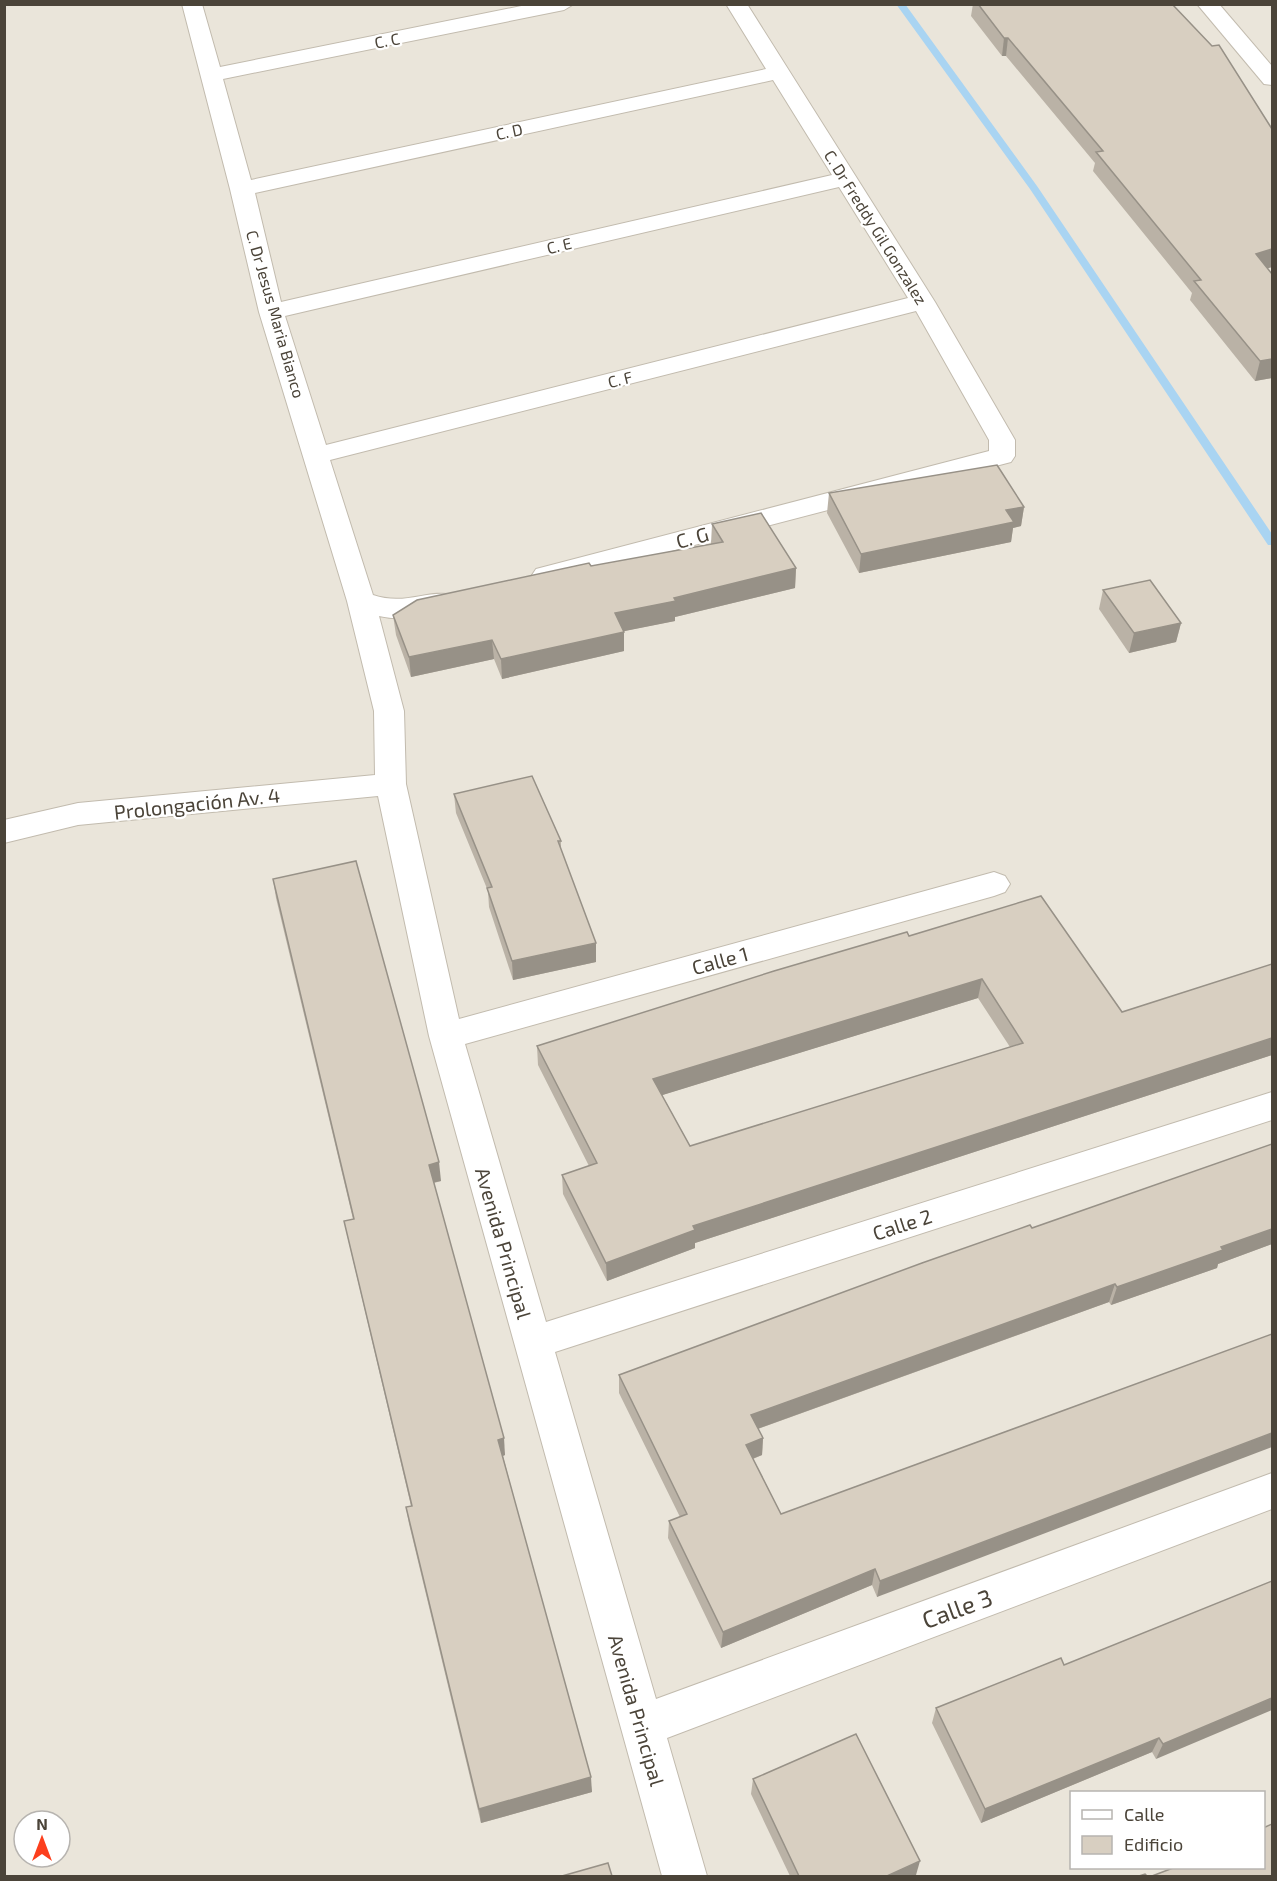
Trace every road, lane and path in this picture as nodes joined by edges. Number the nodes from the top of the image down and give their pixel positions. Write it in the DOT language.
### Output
graph roads {
  1 [pos="192,4"];
  2 [pos="564,4"];
  3 [pos="736,4"];
  4 [pos="1207,4"];
  5 [pos="777,73"];
  6 [pos="210,75"];
  7 [pos="1272,79"];
  8 [pos="847,178"];
  9 [pos="242,189"];
  10 [pos="924,302"];
  11 [pos="271,312"];
  12 [pos="317,455"];
  13 [pos="1002,456"];
  14 [pos="522,581"];
  15 [pos="465,596"];
  16 [pos="371,605"];
  17 [pos="392,784"];
  18 [pos="4,832"];
  19 [pos="994,884"];
  20 [pos="446,1036"];
  21 [pos="1272,1106"];
  22 [pos="532,1343"];
  23 [pos="1272,1491"];
  24 [pos="642,1726"];
  25 [pos="685,1876"];
  1 -- 6 [label="street, C. Dr Jesus Maria Bianco"];
  2 -- 6 [label="street, C. C"];
  3 -- 5 [label="street, C. Dr Freddy Gil Gonzalez"];
  4 -- 7 [label="street"];
  5 -- 8 [label="street, C. Dr Freddy Gil Gonzalez"];
  5 -- 9 [label="street, C. D"];
  6 -- 9 [label="street, C. Dr Jesus Maria Bianco"];
  8 -- 10 [label="street, C. Dr Freddy Gil Gonzalez"];
  8 -- 11 [label="street, C. E"];
  9 -- 11 [label="street, C. Dr Jesus Maria Bianco"];
  10 -- 12 [label="street, C. F"];
  10 -- 13 [label="street, C. Dr Freddy Gil Gonzalez"];
  11 -- 12 [label="street, C. Dr Jesus Maria Bianco"];
  12 -- 16 [label="street, C. Dr Jesus Maria Bianco"];
  13 -- 14 [label="street, C. G"];
  15 -- 16 [label="street"];
  16 -- 17 [label="street, Avenida Principal"];
  17 -- 18 [label="street, Prolongación Av. 4"];
  17 -- 20 [label="street, Avenida Principal"];
  19 -- 20 [label="street, Calle 1"];
  20 -- 22 [label="street, Avenida Principal"];
  21 -- 22 [label="street, Calle 2"];
  22 -- 24 [label="street, Avenida Principal"];
  23 -- 24 [label="street, Calle 3"];
  24 -- 25 [label="street, Avenida Principal"];
}
